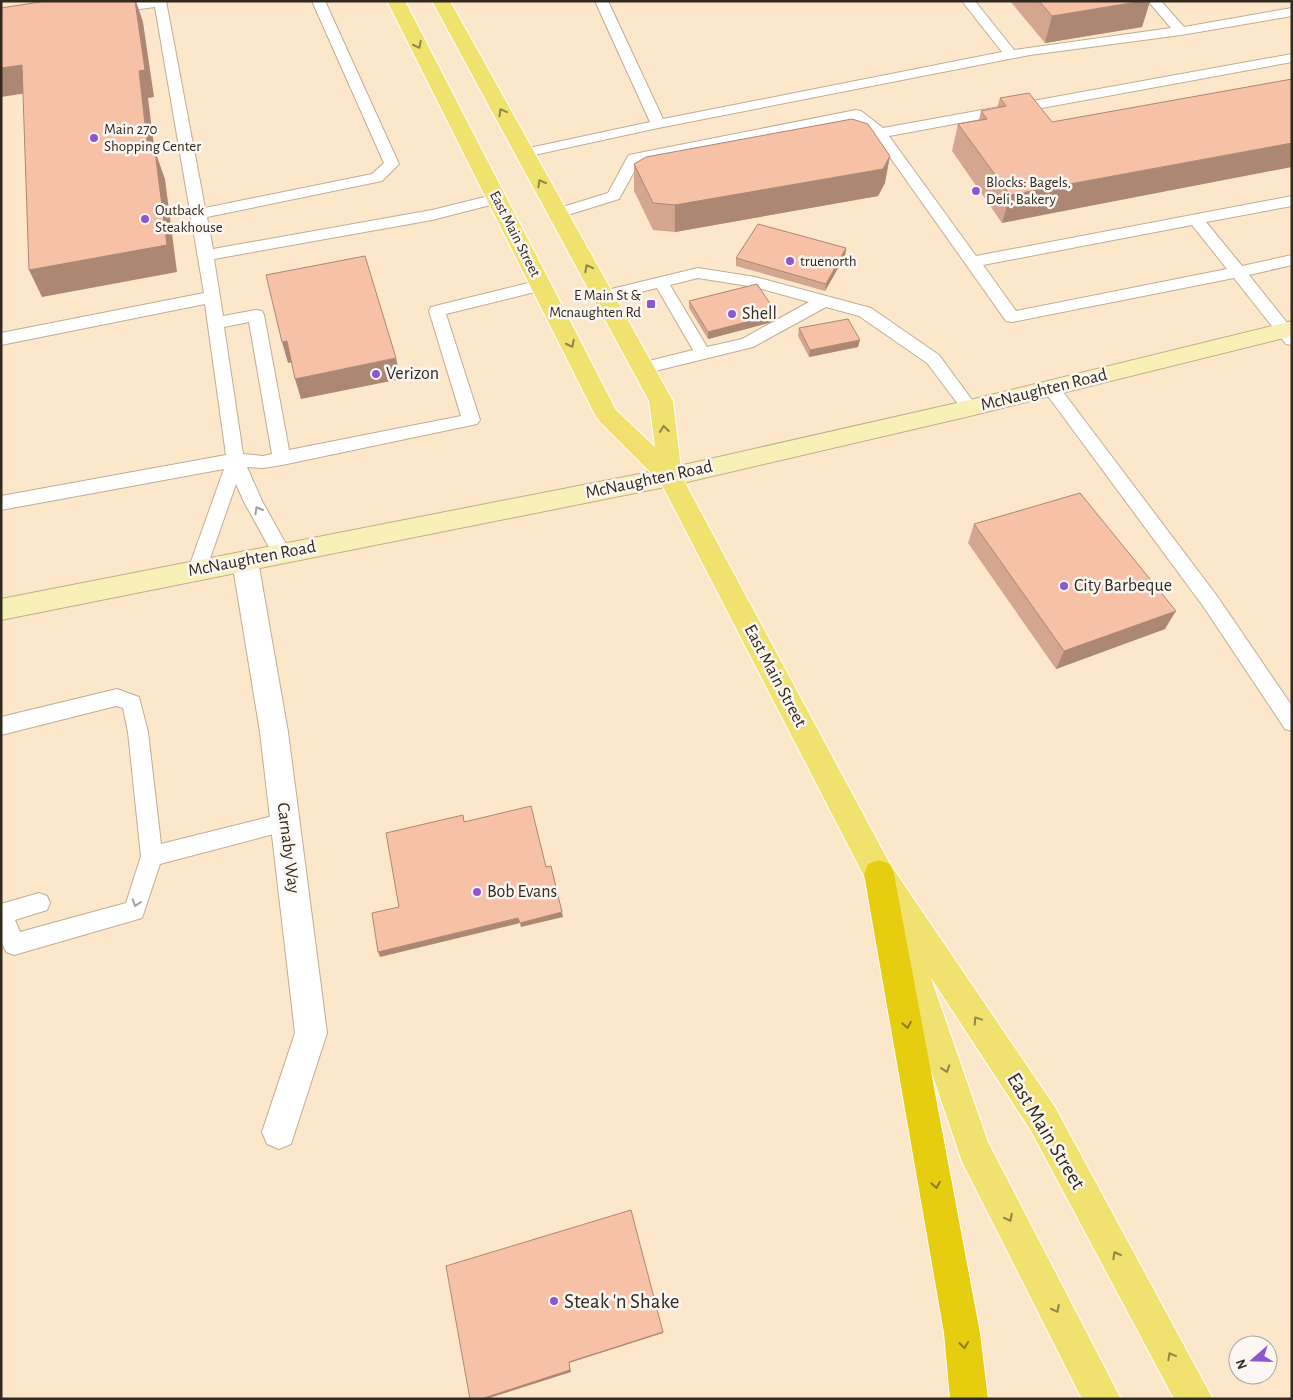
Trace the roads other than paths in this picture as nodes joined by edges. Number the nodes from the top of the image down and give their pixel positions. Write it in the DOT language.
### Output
graph roads {
  1 [pos="318,1"];
  2 [pos="396,1"];
  3 [pos="441,1"];
  4 [pos="601,1"];
  5 [pos="968,1"];
  6 [pos="1154,1"];
  7 [pos="160,2"];
  8 [pos="95,11"];
  9 [pos="1292,12"];
  10 [pos="1181,31"];
  11 [pos="1011,55"];
  12 [pos="1292,58"];
  13 [pos="658,124"];
  14 [pos="880,133"];
  15 [pos="525,153"];
  16 [pos="497,199"];
  17 [pos="1292,201"];
  18 [pos="558,213"];
  19 [pos="199,214"];
  20 [pos="1196,220"];
  21 [pos="206,255"];
  22 [pos="1292,260"];
  23 [pos="972,262"];
  24 [pos="1238,272"];
  25 [pos="661,282"];
  26 [pos="541,285"];
  27 [pos="603,296"];
  28 [pos="212,297"];
  29 [pos="824,301"];
  30 [pos="216,324"];
  31 [pos="1289,332"];
  32 [pos="1,339"];
  33 [pos="703,354"];
  34 [pos="643,368"];
  35 [pos="1051,388"];
  36 [pos="970,408"];
  37 [pos="282,459"];
  38 [pos="235,460"];
  39 [pos="670,477"];
  40 [pos="1,503"];
  41 [pos="282,553"];
  42 [pos="245,561"];
  43 [pos="196,570"];
  44 [pos="1,610"];
  45 [pos="1292,723"];
  46 [pos="1,726"];
  47 [pos="285,822"];
  48 [pos="152,856"];
  49 [pos="879,874"];
  50 [pos="39,903"];
  51 [pos="1,914"];
  52 [pos="280,1132"];
  53 [pos="969,1399"];
  54 [pos="1102,1399"];
  55 [pos="1194,1399"];
  1 -- 19 [label="lane"];
  2 -- 16 [label="main road, East Main Street, one-way"];
  15 -- 3 [label="main road, East Main Street, one-way"];
  4 -- 13 [label="lane"];
  5 -- 11 [label="lane"];
  6 -- 10 [label="lane"];
  7 -- 8 [label="lane"];
  7 -- 19 [label="lane"];
  9 -- 10 [label="lane"];
  10 -- 11 [label="lane"];
  11 -- 13 [label="lane"];
  12 -- 14 [label="lane"];
  13 -- 15 [label="lane"];
  14 -- 18 [label="lane"];
  14 -- 23 [label="lane"];
  18 -- 15 [label="main road, East Main Street, one-way"];
  16 -- 21 [label="lane"];
  16 -- 26 [label="main road, East Main Street"];
  17 -- 20 [label="lane"];
  27 -- 18 [label="main road, East Main Street, one-way"];
  19 -- 21 [label="lane"];
  20 -- 23 [label="lane"];
  20 -- 24 [label="lane"];
  21 -- 28 [label="lane"];
  22 -- 24 [label="lane"];
  23 -- 24 [label="lane"];
  24 -- 31 [label="lane"];
  25 -- 27 [label="lane"];
  25 -- 29 [label="lane"];
  25 -- 33 [label="lane"];
  26 -- 37 [label="lane"];
  26 -- 39 [label="main road, East Main Street, one-way"];
  27 -- 34 [label="main road, East Main Street"];
  28 -- 30 [label="lane"];
  28 -- 32 [label="lane"];
  29 -- 33 [label="lane"];
  29 -- 36 [label="lane"];
  30 -- 37 [label="lane"];
  30 -- 38 [label="lane"];
  31 -- 35 [label="street, McNaughten Road"];
  33 -- 34 [label="lane"];
  39 -- 34 [label="main road, East Main Street, one-way"];
  35 -- 36 [label="street, McNaughten Road"];
  35 -- 45 [label="lane"];
  36 -- 39 [label="street, McNaughten Road"];
  37 -- 38 [label="lane"];
  38 -- 40 [label="lane"];
  41 -- 38 [label="lane, one-way"];
  38 -- 43 [label="lane"];
  39 -- 41 [label="street, McNaughten Road"];
  39 -- 49 [label="main road, East Main Street"];
  41 -- 42 [label="street, McNaughten Road"];
  42 -- 43 [label="street, McNaughten Road"];
  42 -- 47 [label="street, Carnaby Way"];
  43 -- 44 [label="street, McNaughten Road"];
  46 -- 48 [label="lane"];
  47 -- 48 [label="lane"];
  47 -- 52 [label="street, Carnaby Way"];
  48 -- 51 [label="lane, one-way"];
  49 -- 53 [label="highway, one-way"];
  49 -- 54 [label="main road, East Main Street, one-way"];
  55 -- 49 [label="main road, East Main Street, one-way"];
  50 -- 51 [label="lane"];
}
